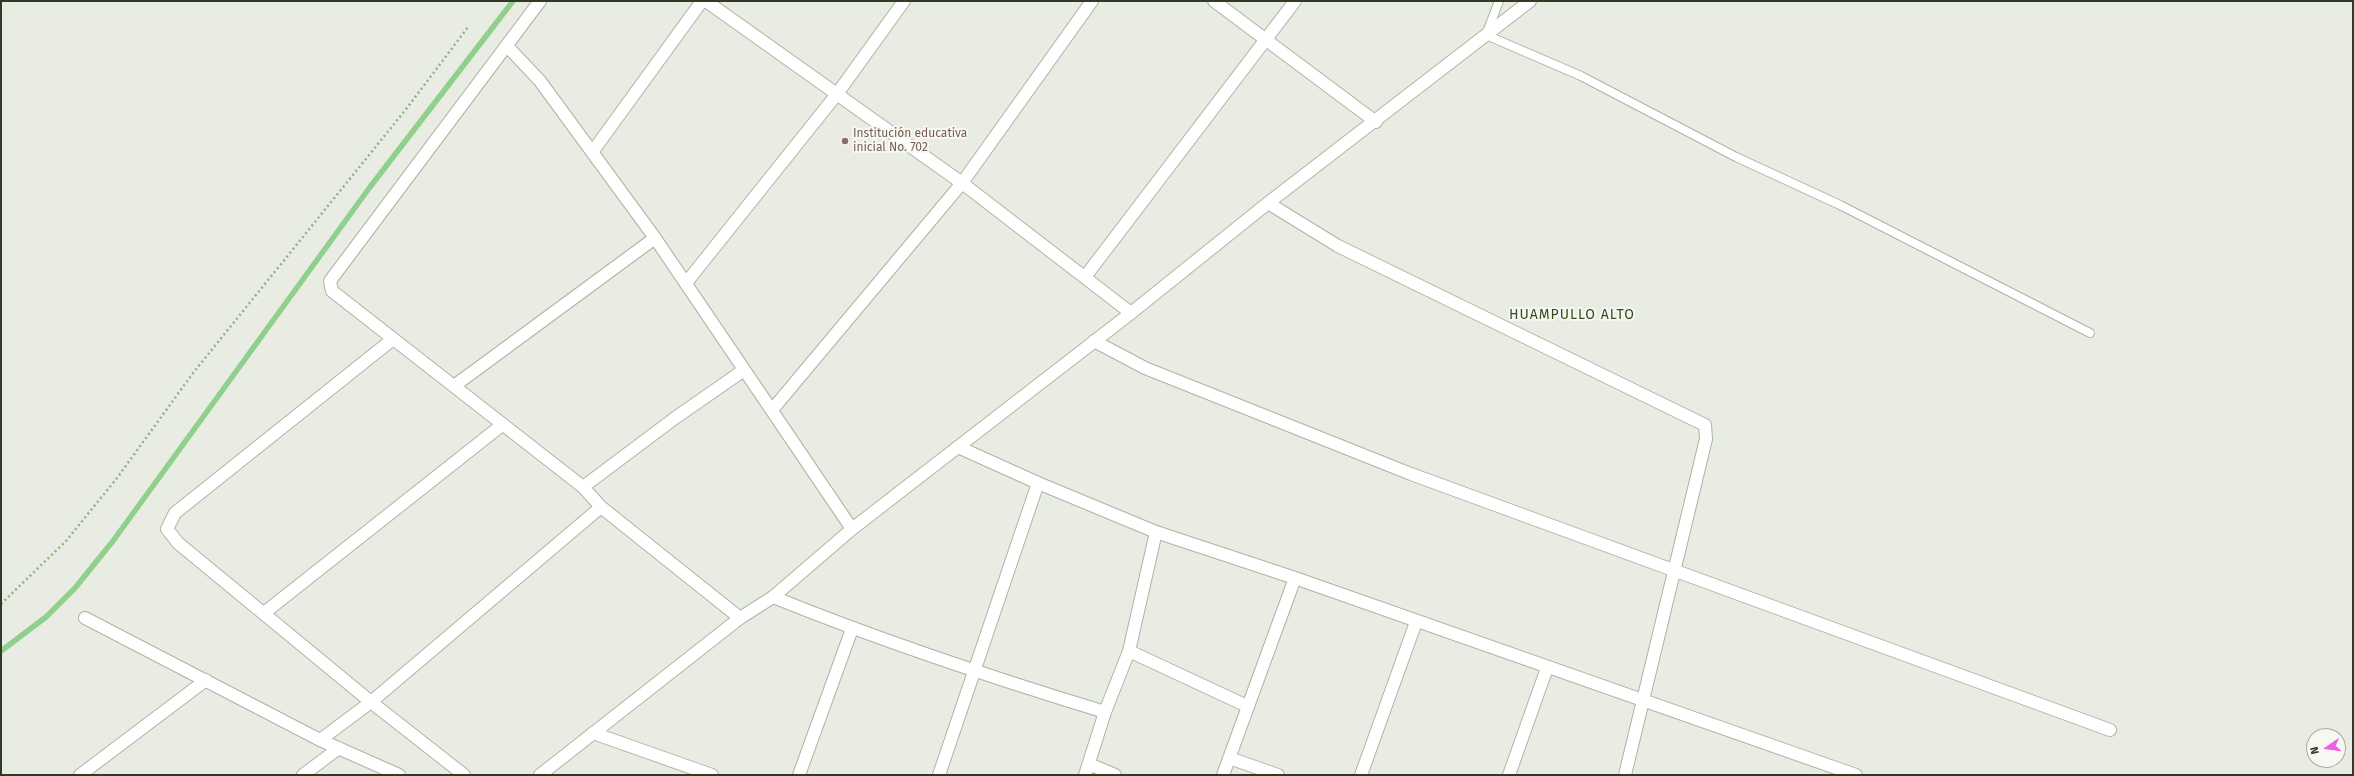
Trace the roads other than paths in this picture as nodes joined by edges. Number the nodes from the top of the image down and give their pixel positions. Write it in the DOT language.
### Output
graph roads {
  1 [pos="540,1"];
  2 [pos="702,1"];
  3 [pos="706,1"];
  4 [pos="904,1"];
  5 [pos="1092,1"];
  6 [pos="1214,1"];
  7 [pos="1295,1"];
  8 [pos="1499,1"];
  9 [pos="1530,1"];
  10 [pos="1486,35"];
  11 [pos="1265,40"];
  12 [pos="507,46"];
  13 [pos="837,94"];
  14 [pos="1376,122"];
  15 [pos="593,151"];
  16 [pos="962,183"];
  17 [pos="1268,203"];
  18 [pos="655,238"];
  19 [pos="1085,278"];
  20 [pos="686,283"];
  21 [pos="1131,313"];
  22 [pos="2090,333"];
  23 [pos="393,339"];
  24 [pos="1094,341"];
  25 [pos="744,370"];
  26 [pos="454,386"];
  27 [pos="772,410"];
  28 [pos="502,425"];
  29 [pos="958,447"];
  30 [pos="1038,483"];
  31 [pos="583,487"];
  32 [pos="601,507"];
  33 [pos="852,529"];
  34 [pos="1156,532"];
  35 [pos="1676,571"];
  36 [pos="1295,578"];
  37 [pos="773,597"];
  38 [pos="264,613"];
  39 [pos="85,618"];
  40 [pos="740,618"];
  41 [pos="1416,622"];
  42 [pos="852,629"];
  43 [pos="1129,651"];
  44 [pos="1547,668"];
  45 [pos="975,672"];
  46 [pos="206,680"];
  47 [pos="1642,701"];
  48 [pos="371,702"];
  49 [pos="1247,706"];
  50 [pos="1104,712"];
  51 [pos="2110,730"];
  52 [pos="593,733"];
  53 [pos="320,740"];
  54 [pos="339,748"];
  55 [pos="1229,758"];
  56 [pos="1087,769"];
  57 [pos="80,775"];
  58 [pos="303,775"];
  59 [pos="399,775"];
  60 [pos="464,775"];
  61 [pos="540,775"];
  62 [pos="712,775"];
  63 [pos="798,775"];
  64 [pos="938,775"];
  65 [pos="1116,775"];
  66 [pos="1222,775"];
  67 [pos="1278,775"];
  68 [pos="1361,775"];
  69 [pos="1509,775"];
  70 [pos="1625,775"];
  71 [pos="1856,775"];
  1 -- 12 [label="street"];
  2 -- 15 [label="street"];
  3 -- 13 [label="street"];
  4 -- 13 [label="street"];
  5 -- 16 [label="street"];
  6 -- 11 [label="street"];
  7 -- 11 [label="street"];
  8 -- 10 [label="lane"];
  9 -- 10 [label="street"];
  10 -- 14 [label="street"];
  10 -- 22 [label="lane"];
  11 -- 14 [label="street"];
  11 -- 19 [label="street"];
  12 -- 15 [label="street"];
  12 -- 23 [label="street"];
  13 -- 16 [label="street"];
  13 -- 20 [label="street"];
  14 -- 17 [label="street"];
  15 -- 18 [label="street"];
  16 -- 19 [label="street"];
  16 -- 27 [label="street"];
  17 -- 21 [label="street"];
  17 -- 35 [label="street"];
  18 -- 20 [label="street"];
  18 -- 26 [label="street"];
  19 -- 21 [label="street"];
  20 -- 25 [label="street"];
  21 -- 24 [label="street"];
  23 -- 26 [label="street"];
  23 -- 38 [label="street"];
  24 -- 29 [label="street"];
  24 -- 35 [label="street"];
  25 -- 27 [label="street"];
  25 -- 31 [label="street"];
  26 -- 28 [label="street"];
  27 -- 33 [label="street"];
  28 -- 31 [label="street"];
  28 -- 38 [label="street"];
  29 -- 30 [label="street"];
  29 -- 33 [label="street"];
  30 -- 34 [label="street"];
  30 -- 45 [label="street"];
  31 -- 32 [label="street"];
  32 -- 40 [label="street"];
  32 -- 48 [label="street"];
  33 -- 37 [label="street"];
  34 -- 36 [label="street"];
  34 -- 43 [label="street"];
  35 -- 47 [label="street"];
  35 -- 51 [label="street"];
  36 -- 41 [label="street"];
  36 -- 49 [label="street"];
  37 -- 40 [label="street"];
  37 -- 42 [label="street"];
  38 -- 48 [label="street"];
  39 -- 46 [label="street"];
  40 -- 52 [label="street"];
  41 -- 44 [label="street"];
  41 -- 68 [label="street"];
  42 -- 45 [label="street"];
  42 -- 63 [label="street"];
  43 -- 49 [label="street"];
  43 -- 50 [label="street"];
  44 -- 47 [label="street"];
  44 -- 69 [label="street"];
  45 -- 50 [label="street"];
  45 -- 64 [label="street"];
  46 -- 53 [label="street"];
  46 -- 57 [label="street"];
  47 -- 70 [label="street"];
  47 -- 71 [label="street"];
  48 -- 53 [label="street"];
  48 -- 60 [label="street"];
  49 -- 55 [label="street"];
  50 -- 56 [label="street"];
  52 -- 61 [label="street"];
  52 -- 62 [label="street"];
  53 -- 54 [label="street"];
  54 -- 58 [label="street"];
  54 -- 59 [label="street"];
  55 -- 66 [label="street"];
  55 -- 67 [label="street"];
  56 -- 65 [label="street"];
}
